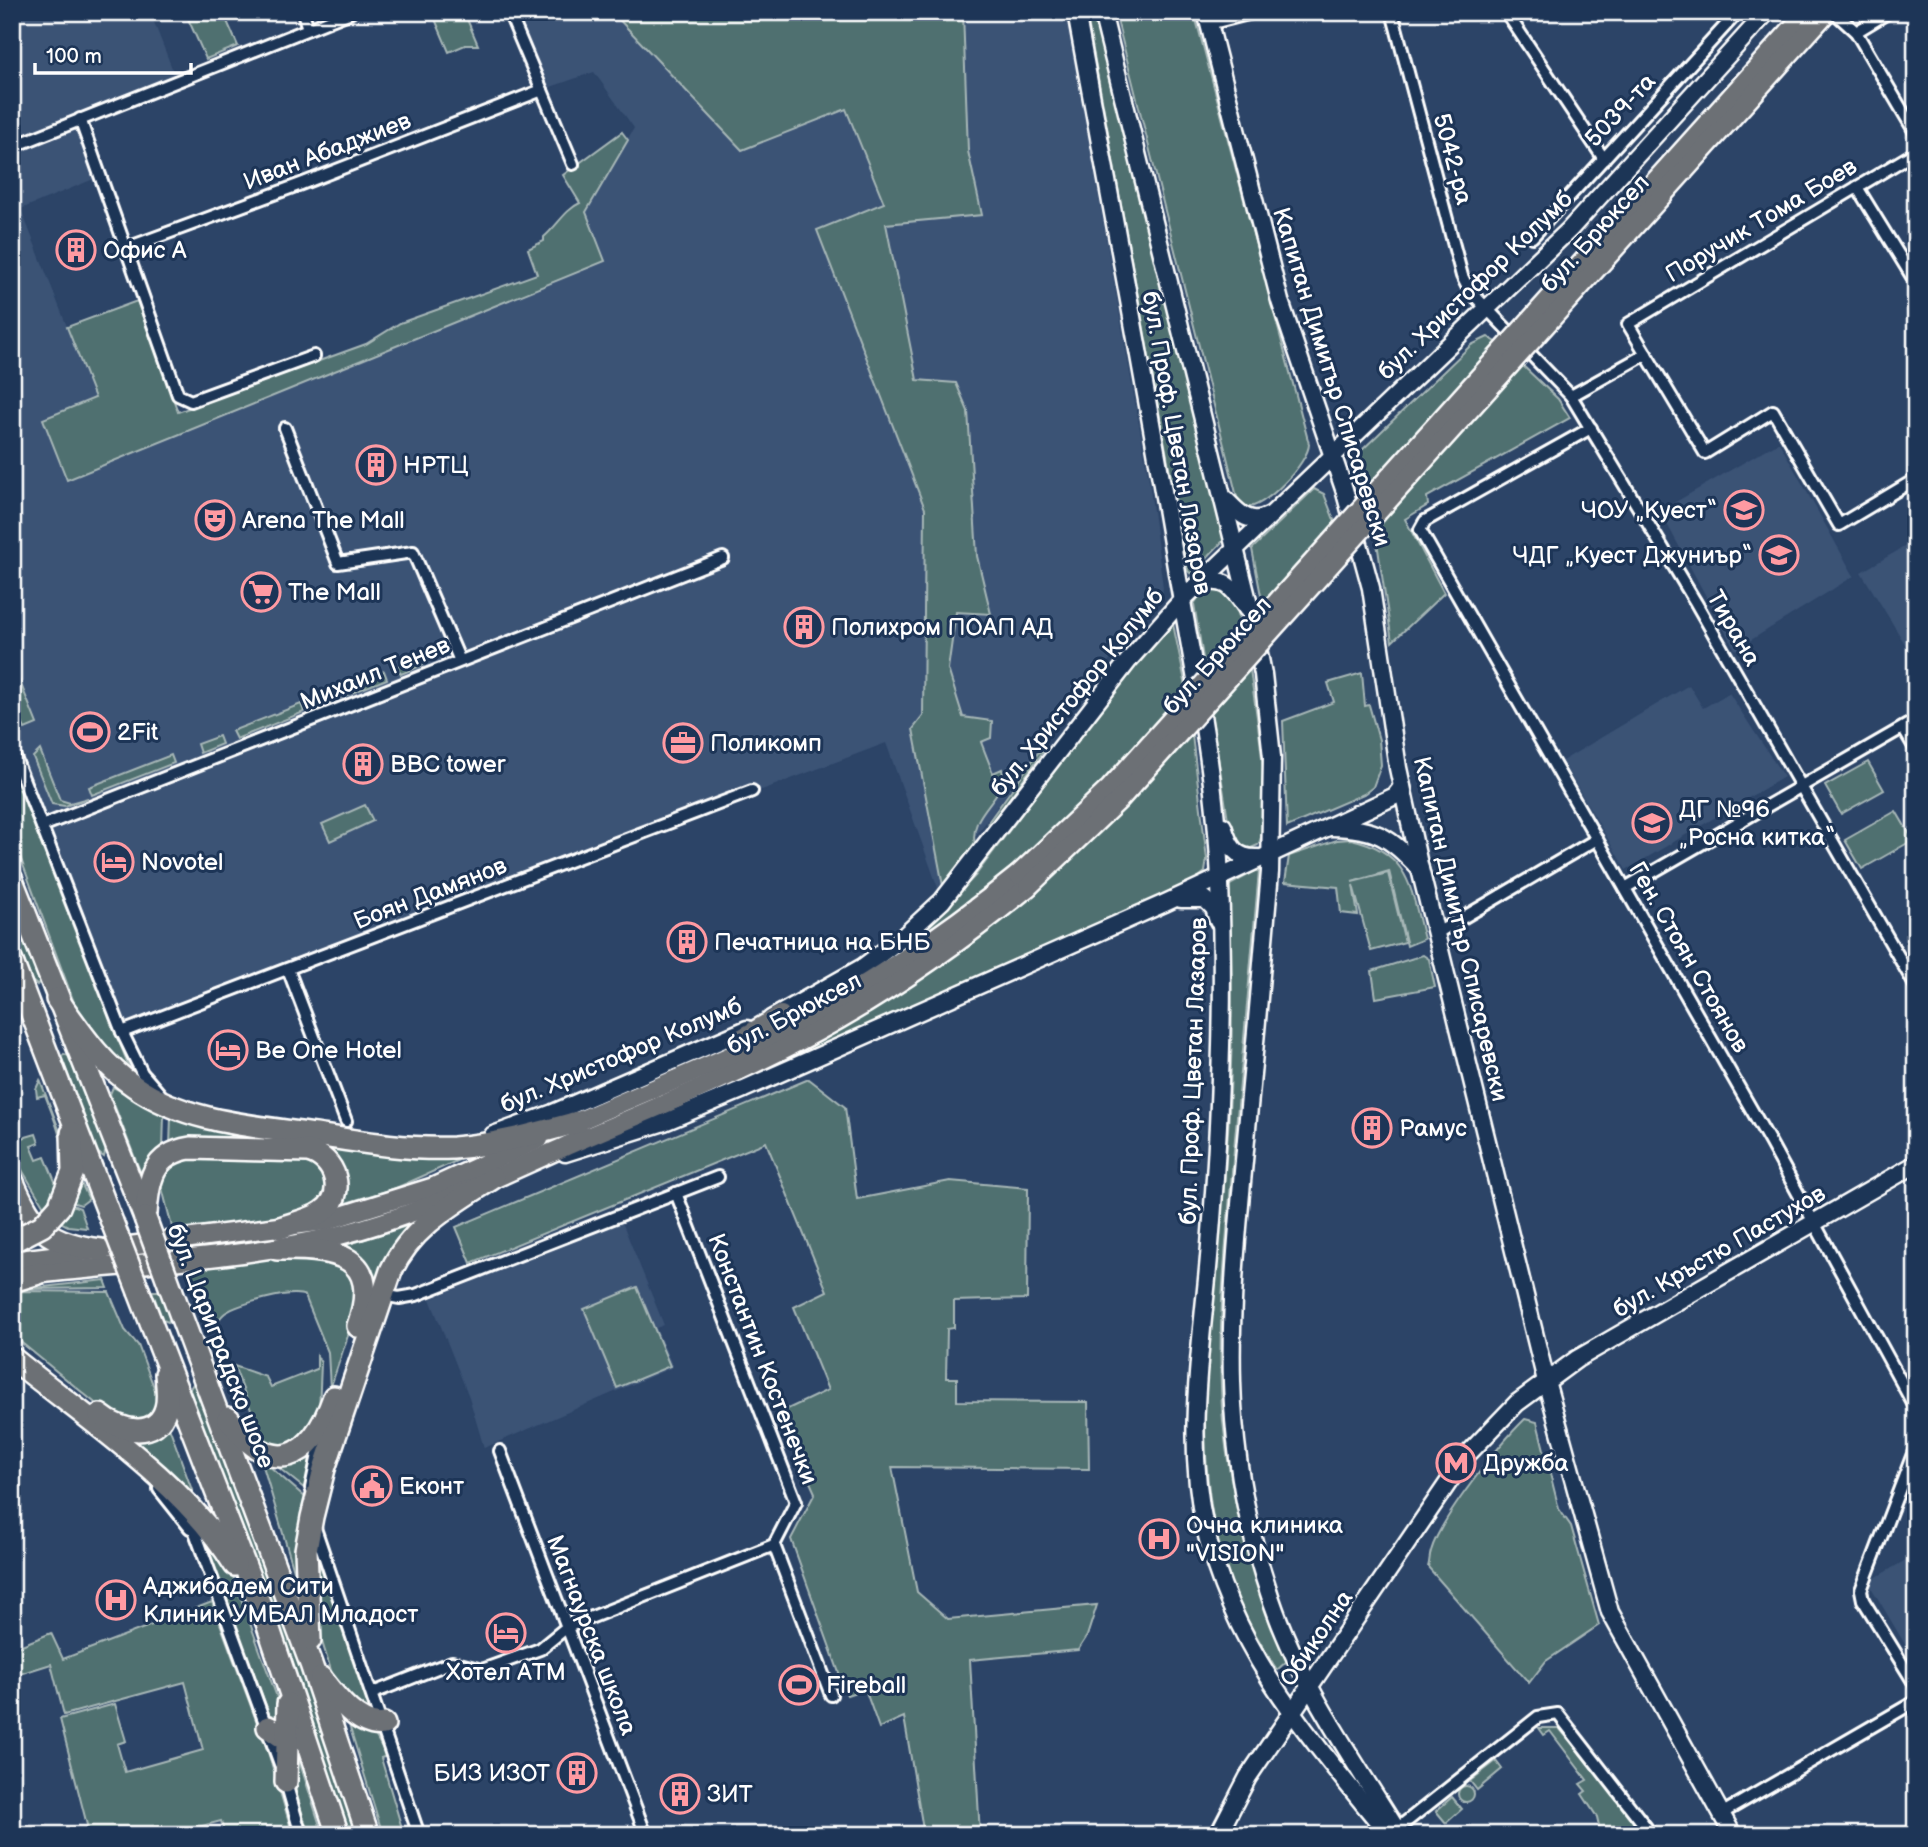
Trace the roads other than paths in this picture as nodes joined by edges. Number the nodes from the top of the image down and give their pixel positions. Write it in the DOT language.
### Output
graph roads {
  1 [pos="303,12"];
  2 [pos="351,12"];
  3 [pos="509,12"];
  4 [pos="1076,12"];
  5 [pos="1101,12"];
  6 [pos="1256,12"];
  7 [pos="1392,12"];
  8 [pos="1506,12"];
  9 [pos="1738,12"];
  10 [pos="1767,12"];
  11 [pos="1807,12"];
  12 [pos="1826,12"];
  13 [pos="1834,12"];
  14 [pos="1889,12"];
  15 [pos="1208,18"];
  16 [pos="308,29"];
  17 [pos="1856,32"];
  18 [pos="542,90"];
  19 [pos="80,120"];
  20 [pos="1916,134"];
  21 [pos="12,147"];
  22 [pos="1916,152"];
  23 [pos="1604,159"];
  24 [pos="573,164"];
  25 [pos="1857,187"];
  26 [pos="1532,237"];
  27 [pos="127,248"];
  28 [pos="1916,283"];
  29 [pos="1487,311"];
  30 [pos="1646,354"];
  31 [pos="314,356"];
  32 [pos="1571,396"];
  33 [pos="285,428"];
  34 [pos="1591,428"];
  35 [pos="1333,455"];
  36 [pos="1916,479"];
  37 [pos="1225,499"];
  38 [pos="1270,514"];
  39 [pos="1237,546"];
  40 [pos="723,558"];
  41 [pos="1195,587"];
  42 [pos="1182,600"];
  43 [pos="1252,617"];
  44 [pos="460,661"];
  45 [pos="1916,720"];
  46 [pos="1903,728"];
  47 [pos="12,750"];
  48 [pos="1916,750"];
  49 [pos="1802,786"];
  50 [pos="1402,787"];
  51 [pos="752,791"];
  52 [pos="1214,794"];
  53 [pos="42,826"];
  54 [pos="1325,827"];
  55 [pos="1597,839"];
  56 [pos="1265,855"];
  57 [pos="1420,869"];
  58 [pos="1220,877"];
  59 [pos="12,880"];
  60 [pos="1023,881"];
  61 [pos="1625,888"];
  62 [pos="1165,903"];
  63 [pos="1437,933"];
  64 [pos="1222,935"];
  65 [pos="12,962"];
  66 [pos="288,969"];
  67 [pos="1916,987"];
  68 [pos="57,999"];
  69 [pos="781,1015"];
  70 [pos="122,1032"];
  71 [pos="676,1079"];
  72 [pos="171,1107"];
  73 [pos="70,1110"];
  74 [pos="346,1121"];
  75 [pos="578,1122"];
  76 [pos="454,1148"];
  77 [pos="1916,1164"];
  78 [pos="516,1168"];
  79 [pos="718,1177"];
  80 [pos="493,1178"];
  81 [pos="12,1180"];
  82 [pos="676,1193"];
  83 [pos="145,1218"];
  84 [pos="1815,1222"];
  85 [pos="278,1238"];
  86 [pos="15,1240"];
  87 [pos="101,1250"];
  88 [pos="12,1261"];
  89 [pos="39,1273"];
  90 [pos="12,1279"];
  91 [pos="383,1295"];
  92 [pos="12,1342"];
  93 [pos="12,1358"];
  94 [pos="166,1358"];
  95 [pos="1546,1381"];
  96 [pos="211,1394"];
  97 [pos="1916,1409"];
  98 [pos="103,1418"];
  99 [pos="325,1422"];
  100 [pos="1916,1446"];
  101 [pos="124,1449"];
  102 [pos="500,1451"];
  103 [pos="181,1497"];
  104 [pos="312,1517"];
  105 [pos="194,1533"];
  106 [pos="774,1545"];
  107 [pos="267,1623"];
  108 [pos="567,1627"];
  109 [pos="312,1667"];
  110 [pos="286,1678"];
  111 [pos="1916,1686"];
  112 [pos="1309,1689"];
  113 [pos="373,1693"];
  114 [pos="831,1695"];
  115 [pos="1916,1701"];
  116 [pos="1292,1714"];
  117 [pos="383,1724"];
  118 [pos="279,1728"];
  119 [pos="286,1782"];
  120 [pos="1721,1814"];
  121 [pos="1395,1833"];
  122 [pos="301,1835"];
  123 [pos="338,1835"];
  124 [pos="368,1835"];
  125 [pos="419,1835"];
  126 [pos="646,1835"];
  127 [pos="1218,1835"];
  128 [pos="1652,1835"];
  129 [pos="1733,1835"];
  1 -- 16 [label="street"];
  2 -- 16 [label="street"];
  3 -- 18 [label="street"];
  4 -- 42 [label="main road, бул. Проф. Цветан Лазаров"];
  5 -- 37 [label="main road, бул. Проф. Цветан Лазаров"];
  6 -- 15 [label="street"];
  7 -- 29 [label="street, 5042-ра"];
  8 -- 23 [label="street"];
  9 -- 23 [label="street, 5039-та"];
  10 -- 29 [label="main road, бул. Христофор Колумб"];
  11 -- 60 [label="main road, бул. Брюксел, bridge"];
  12 -- 60 [label="main road, бул. Брюксел, bridge"];
  13 -- 17 [label="street"];
  14 -- 17 [label="street"];
  15 -- 35 [label="main road, Капитан Димитър Списаревски"];
  16 -- 19 [label="street"];
  17 -- 20 [label="street"];
  18 -- 24 [label="street"];
  18 -- 27 [label="street, Иван Абаджиев"];
  19 -- 21 [label="street"];
  19 -- 27 [label="street"];
  22 -- 25 [label="street, Поручик Тома Боев"];
  23 -- 26 [label="street, 5039-та"];
  25 -- 28 [label="street"];
  25 -- 30 [label="street, Поручик Тома Боев"];
  27 -- 31 [label="street"];
  29 -- 32 [label="street, Тирана"];
  29 -- 35 [label="main road, бул. Христофор Колумб"];
  30 -- 32 [label="street"];
  30 -- 36 [label="street"];
  32 -- 34 [label="street, Тирана"];
  33 -- 44 [label="street"];
  34 -- 49 [label="street, Тирана"];
  34 -- 55 [label="street, Ген. Стоян Стоянов"];
  35 -- 38 [label="main road, бул. Христофор Колумб"];
  35 -- 50 [label="main road, Капитан Димитър Списаревски"];
  37 -- 38 [label="main road"];
  37 -- 39 [label="main road, бул. Проф. Цветан Лазаров"];
  38 -- 39 [label="main road, бул. Христофор Колумб"];
  39 -- 41 [label="main road, бул. Христофор Колумб"];
  39 -- 43 [label="main road, бул. Проф. Цветан Лазаров"];
  40 -- 44 [label="street, Михаил Тенев"];
  41 -- 42 [label="main road, бул. Христофор Колумб"];
  41 -- 43 [label="main road"];
  42 -- 52 [label="main road, бул. Проф. Цветан Лазаров"];
  42 -- 69 [label="main road, бул. Христофор Колумб"];
  43 -- 56 [label="main road, бул. Проф. Цветан Лазаров"];
  44 -- 53 [label="street, Михаил Тенев"];
  45 -- 46 [label="street"];
  46 -- 48 [label="street"];
  46 -- 49 [label="street"];
  47 -- 53 [label="street"];
  49 -- 61 [label="street"];
  49 -- 67 [label="street, Тирана"];
  50 -- 54 [label="main road, бул. Христофор Колумб"];
  50 -- 57 [label="main road, Капитан Димитър Списаревски"];
  51 -- 66 [label="street, Боян Дамянов"];
  52 -- 56 [label="main road"];
  52 -- 58 [label="main road, бул. Проф. Цветан Лазаров"];
  53 -- 70 [label="street"];
  54 -- 56 [label="main road, бул. Христофор Колумб"];
  54 -- 57 [label="main road"];
  55 -- 61 [label="street, Ген. Стоян Стоянов"];
  55 -- 63 [label="street"];
  56 -- 58 [label="main road, бул. Христофор Колумб"];
  56 -- 112 [label="main road, бул. Проф. Цветан Лазаров"];
  57 -- 63 [label="main road, Капитан Димитър Списаревски"];
  58 -- 62 [label="main road, бул. Христофор Колумб"];
  58 -- 64 [label="main road, бул. Проф. Цветан Лазаров"];
  59 -- 68 [label="highway, бул. Цариградско шосе"];
  60 -- 71 [label="main road, бул. Брюксел"];
  60 -- 78 [label="main road, бул. Брюксел"];
  61 -- 84 [label="street, Ген. Стоян Стоянов"];
  62 -- 64 [label="main road"];
  62 -- 78 [label="main road, бул. Христофор Колумб"];
  63 -- 95 [label="main road, Капитан Димитър Списаревски"];
  64 -- 116 [label="main road, бул. Проф. Цветан Лазаров"];
  65 -- 73 [label="highway"];
  66 -- 70 [label="street, Боян Дамянов"];
  66 -- 74 [label="street"];
  68 -- 72 [label="highway"];
  68 -- 83 [label="highway, бул. Цариградско шосе"];
  69 -- 71 [label="main road"];
  69 -- 76 [label="main road, бул. Христофор Колумб"];
  70 -- 72 [label="street"];
  71 -- 75 [label="main road, бул. Христофор Колумб"];
  72 -- 76 [label="highway"];
  73 -- 86 [label="highway, bridge"];
  73 -- 94 [label="highway, bridge"];
  75 -- 76 [label="highway"];
  75 -- 85 [label="main road, бул. Христофор Колумб"];
  77 -- 84 [label="main road, бул. Кръстю Пастухов"];
  78 -- 80 [label="main road, бул. Христофор Колумб"];
  79 -- 82 [label="street"];
  80 -- 85 [label="main road, бул. Христофор Колумб"];
  80 -- 91 [label="highway"];
  81 -- 87 [label="highway"];
  82 -- 91 [label="street"];
  82 -- 106 [label="street, Константин Костенечки"];
  83 -- 85 [label="highway"];
  83 -- 96 [label="highway, бул. Цариградско шосе, bridge"];
  84 -- 95 [label="main road, бул. Кръстю Пастухов"];
  84 -- 97 [label="street, Ген. Стоян Стоянов"];
  85 -- 87 [label="main road, бул. Христофор Колумб"];
  85 -- 89 [label="main road, бул. Христофор Колумб"];
  85 -- 99 [label="highway"];
  87 -- 88 [label="main road, бул. Христофор Колумб"];
  89 -- 90 [label="highway"];
  91 -- 104 [label="highway"];
  92 -- 98 [label="highway"];
  93 -- 101 [label="highway"];
  94 -- 98 [label="highway"];
  94 -- 107 [label="highway"];
  95 -- 112 [label="main road, Обиколна"];
  95 -- 120 [label="main road, Капитан Димитър Списаревски"];
  96 -- 99 [label="highway"];
  96 -- 109 [label="highway, бул. Цариградско шосе"];
  98 -- 103 [label="street"];
  99 -- 104 [label="street"];
  100 -- 111 [label="street"];
  101 -- 103 [label="highway"];
  101 -- 105 [label="street"];
  102 -- 108 [label="street, Магнаурска школа"];
  103 -- 105 [label="street"];
  103 -- 107 [label="highway"];
  104 -- 109 [label="highway"];
  104 -- 113 [label="street"];
  105 -- 118 [label="street"];
  106 -- 108 [label="street"];
  106 -- 114 [label="street"];
  107 -- 110 [label="highway"];
  108 -- 113 [label="street"];
  108 -- 126 [label="street, Магнаурска школа"];
  109 -- 117 [label="highway"];
  109 -- 124 [label="highway, бул. Цариградско шосе"];
  110 -- 118 [label="highway"];
  110 -- 123 [label="highway"];
  112 -- 116 [label="main road, Обиколна"];
  112 -- 121 [label="main road, бул. Проф. Цветан Лазаров"];
  113 -- 117 [label="street"];
  115 -- 120 [label="street"];
  116 -- 121 [label="main road, бул. Проф. Цветан Лазаров"];
  116 -- 127 [label="main road, Обиколна"];
  117 -- 125 [label="street"];
  118 -- 119 [label="highway"];
  119 -- 122 [label="street"];
  120 -- 129 [label="main road, Капитан Димитър Списаревски"];
  121 -- 128 [label="street"];
}
